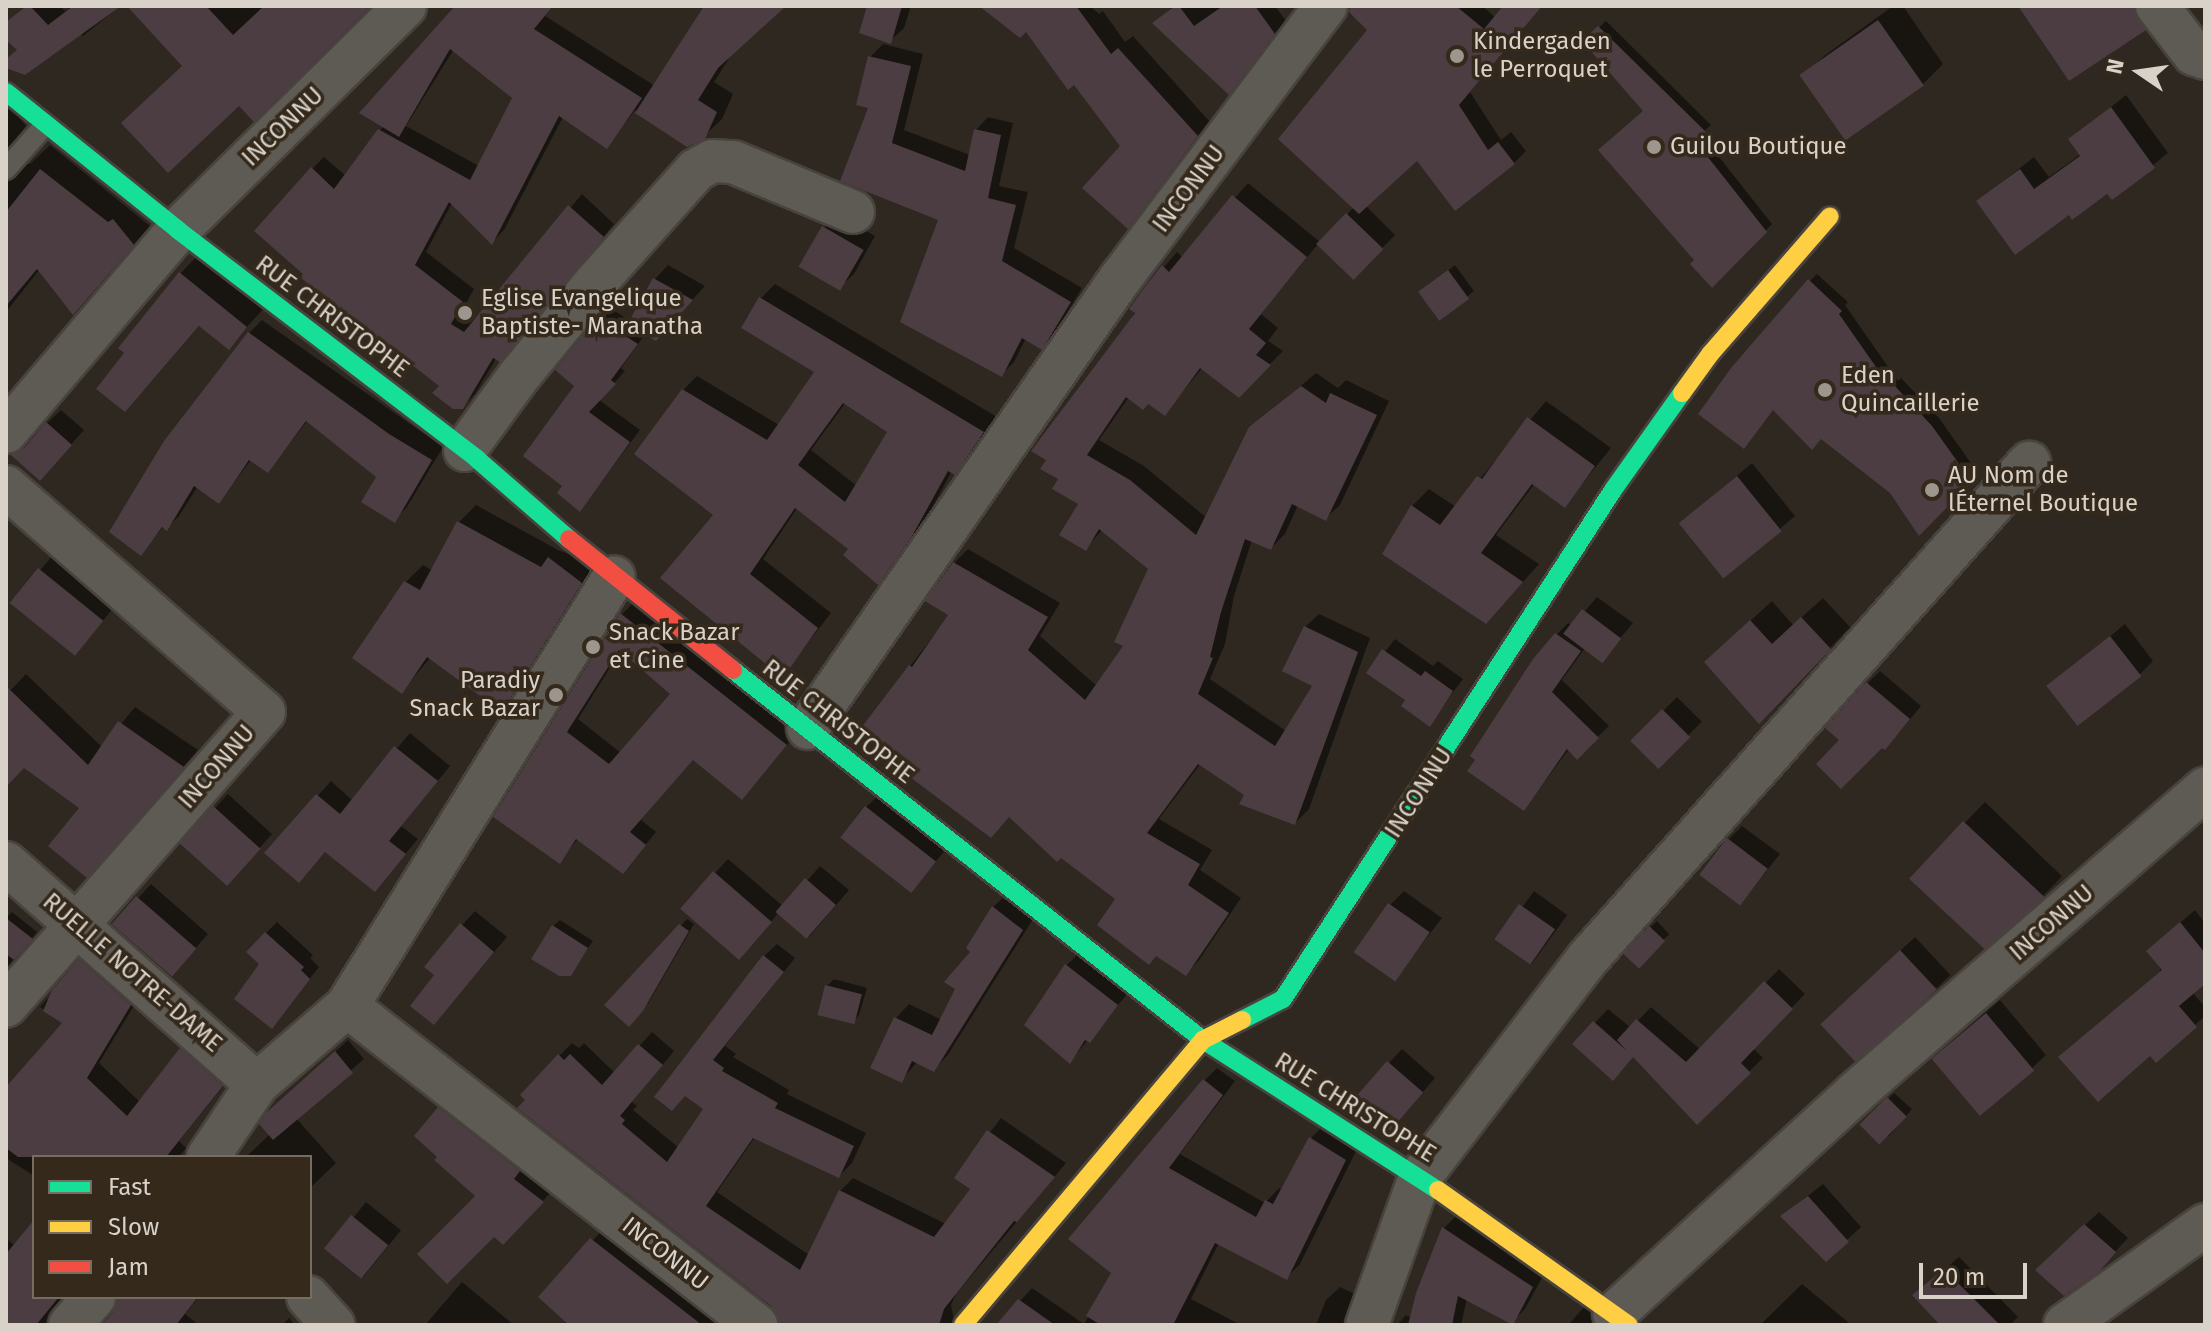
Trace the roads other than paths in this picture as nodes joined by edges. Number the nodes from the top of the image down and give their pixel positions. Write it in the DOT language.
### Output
graph roads {
  1 [pos="405,6"];
  2 [pos="1326,6"];
  3 [pos="2157,6"];
  4 [pos="2205,58"];
  5 [pos="6,92"];
  6 [pos="45,125"];
  7 [pos="6,169"];
  8 [pos="853,212"];
  9 [pos="1830,216"];
  10 [pos="178,230"];
  11 [pos="6,432"];
  12 [pos="465,450"];
  13 [pos="2029,463"];
  14 [pos="6,487"];
  15 [pos="614,577"];
  16 [pos="808,728"];
  17 [pos="2205,789"];
  18 [pos="6,863"];
  19 [pos="80,925"];
  20 [pos="6,1006"];
  21 [pos="347,1006"];
  22 [pos="1203,1040"];
  23 [pos="257,1084"];
  24 [pos="209,1155"];
  25 [pos="1420,1177"];
  26 [pos="2205,1225"];
  27 [pos="92,1299"];
  28 [pos="310,1299"];
  29 [pos="1622,1320"];
  30 [pos="70,1325"];
  31 [pos="333,1325"];
  32 [pos="756,1325"];
  33 [pos="963,1325"];
  34 [pos="1367,1325"];
  35 [pos="2065,1325"];
  1 -- 10 [label="street, INCONNU"];
  2 -- 16 [label="street, INCONNU"];
  3 -- 4 [label="street"];
  5 -- 6 [label="street, RUE CHRISTOPHE"];
  6 -- 7 [label="lane"];
  6 -- 10 [label="street, RUE CHRISTOPHE"];
  8 -- 12 [label="street"];
  9 -- 22 [label="street, INCONNU"];
  10 -- 11 [label="street, INCONNU"];
  10 -- 12 [label="street, RUE CHRISTOPHE"];
  12 -- 15 [label="street, RUE CHRISTOPHE"];
  13 -- 25 [label="street"];
  14 -- 19 [label="street, INCONNU"];
  15 -- 16 [label="street, RUE CHRISTOPHE"];
  15 -- 21 [label="street"];
  16 -- 22 [label="street, RUE CHRISTOPHE"];
  17 -- 29 [label="street, INCONNU"];
  18 -- 19 [label="street, RUELLE NOTRE-DAME"];
  19 -- 20 [label="street, INCONNU"];
  19 -- 23 [label="street, RUELLE NOTRE-DAME"];
  21 -- 23 [label="street"];
  21 -- 32 [label="street, INCONNU"];
  22 -- 25 [label="street, RUE CHRISTOPHE"];
  22 -- 33 [label="street, INCONNU"];
  23 -- 24 [label="street"];
  25 -- 29 [label="street, RUE CHRISTOPHE"];
  25 -- 34 [label="street"];
  26 -- 35 [label="street"];
  27 -- 30 [label="street"];
  28 -- 31 [label="street"];
}
